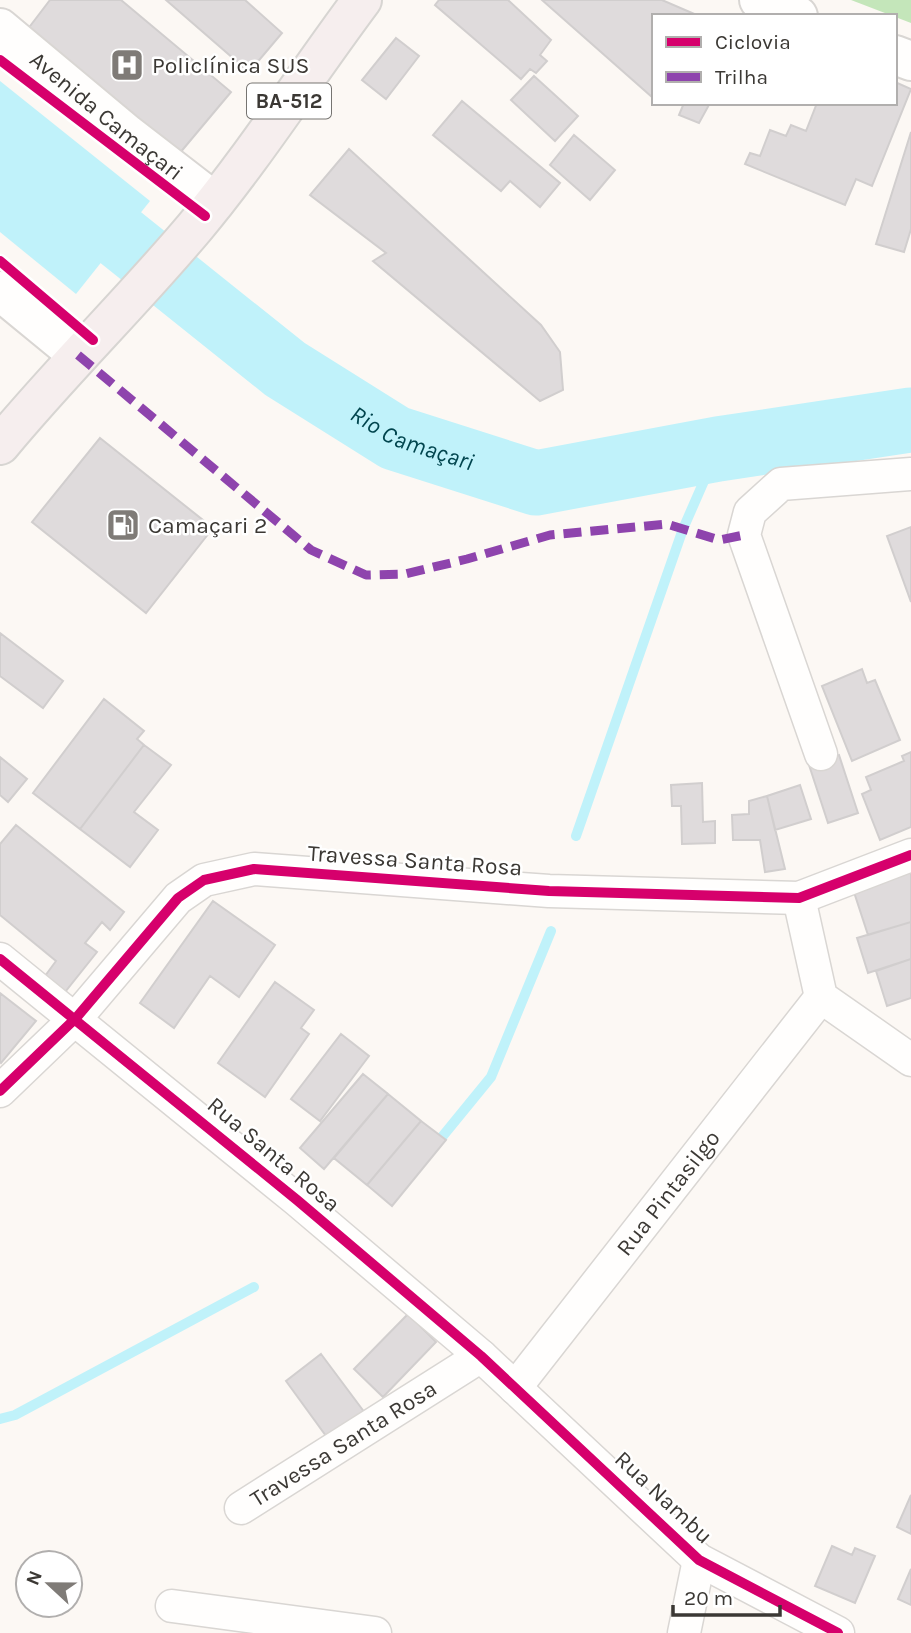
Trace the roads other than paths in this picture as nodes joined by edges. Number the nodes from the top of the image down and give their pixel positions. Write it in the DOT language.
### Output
graph roads {
  1 [pos="362,0"];
  2 [pos="759,0"];
  3 [pos="793,14"];
  4 [pos="0,28"];
  5 [pos="204,215"];
  6 [pos="0,291"];
  7 [pos="78,355"];
  8 [pos="0,445"];
  9 [pos="911,474"];
  10 [pos="821,754"];
  11 [pos="911,855"];
  12 [pos="799,898"];
  13 [pos="0,959"];
  14 [pos="821,997"];
  15 [pos="76,1018"];
  16 [pos="911,1060"];
  17 [pos="0,1091"];
  18 [pos="481,1356"];
  19 [pos="516,1388"];
  20 [pos="241,1508"];
  21 [pos="699,1560"];
  22 [pos="173,1606"];
  23 [pos="375,1633"];
  24 [pos="684,1633"];
  25 [pos="838,1633"];
  1 -- 5 [label="main road, BA-512"];
  2 -- 3 [label="street"];
  4 -- 5 [label="street, Avenida Camaçari"];
  5 -- 7 [label="main road, BA-512"];
  6 -- 7 [label="street"];
  7 -- 8 [label="main road, BA-512"];
  9 -- 10 [label="street"];
  11 -- 12 [label="street, Travessa Santa Rosa"];
  12 -- 14 [label="street"];
  12 -- 15 [label="street, Travessa Santa Rosa"];
  13 -- 15 [label="street, Rua Santa Rosa"];
  14 -- 16 [label="street"];
  14 -- 19 [label="street, Rua Pintasilgo"];
  15 -- 17 [label="street, Travessa Santa Rosa"];
  15 -- 18 [label="street, Rua Santa Rosa"];
  18 -- 19 [label="street, Rua Santa Rosa"];
  18 -- 20 [label="street, Travessa Santa Rosa"];
  19 -- 21 [label="street, Rua Nambu"];
  21 -- 24 [label="street"];
  21 -- 25 [label="street, Rua Nambu"];
  22 -- 23 [label="street"];
}
